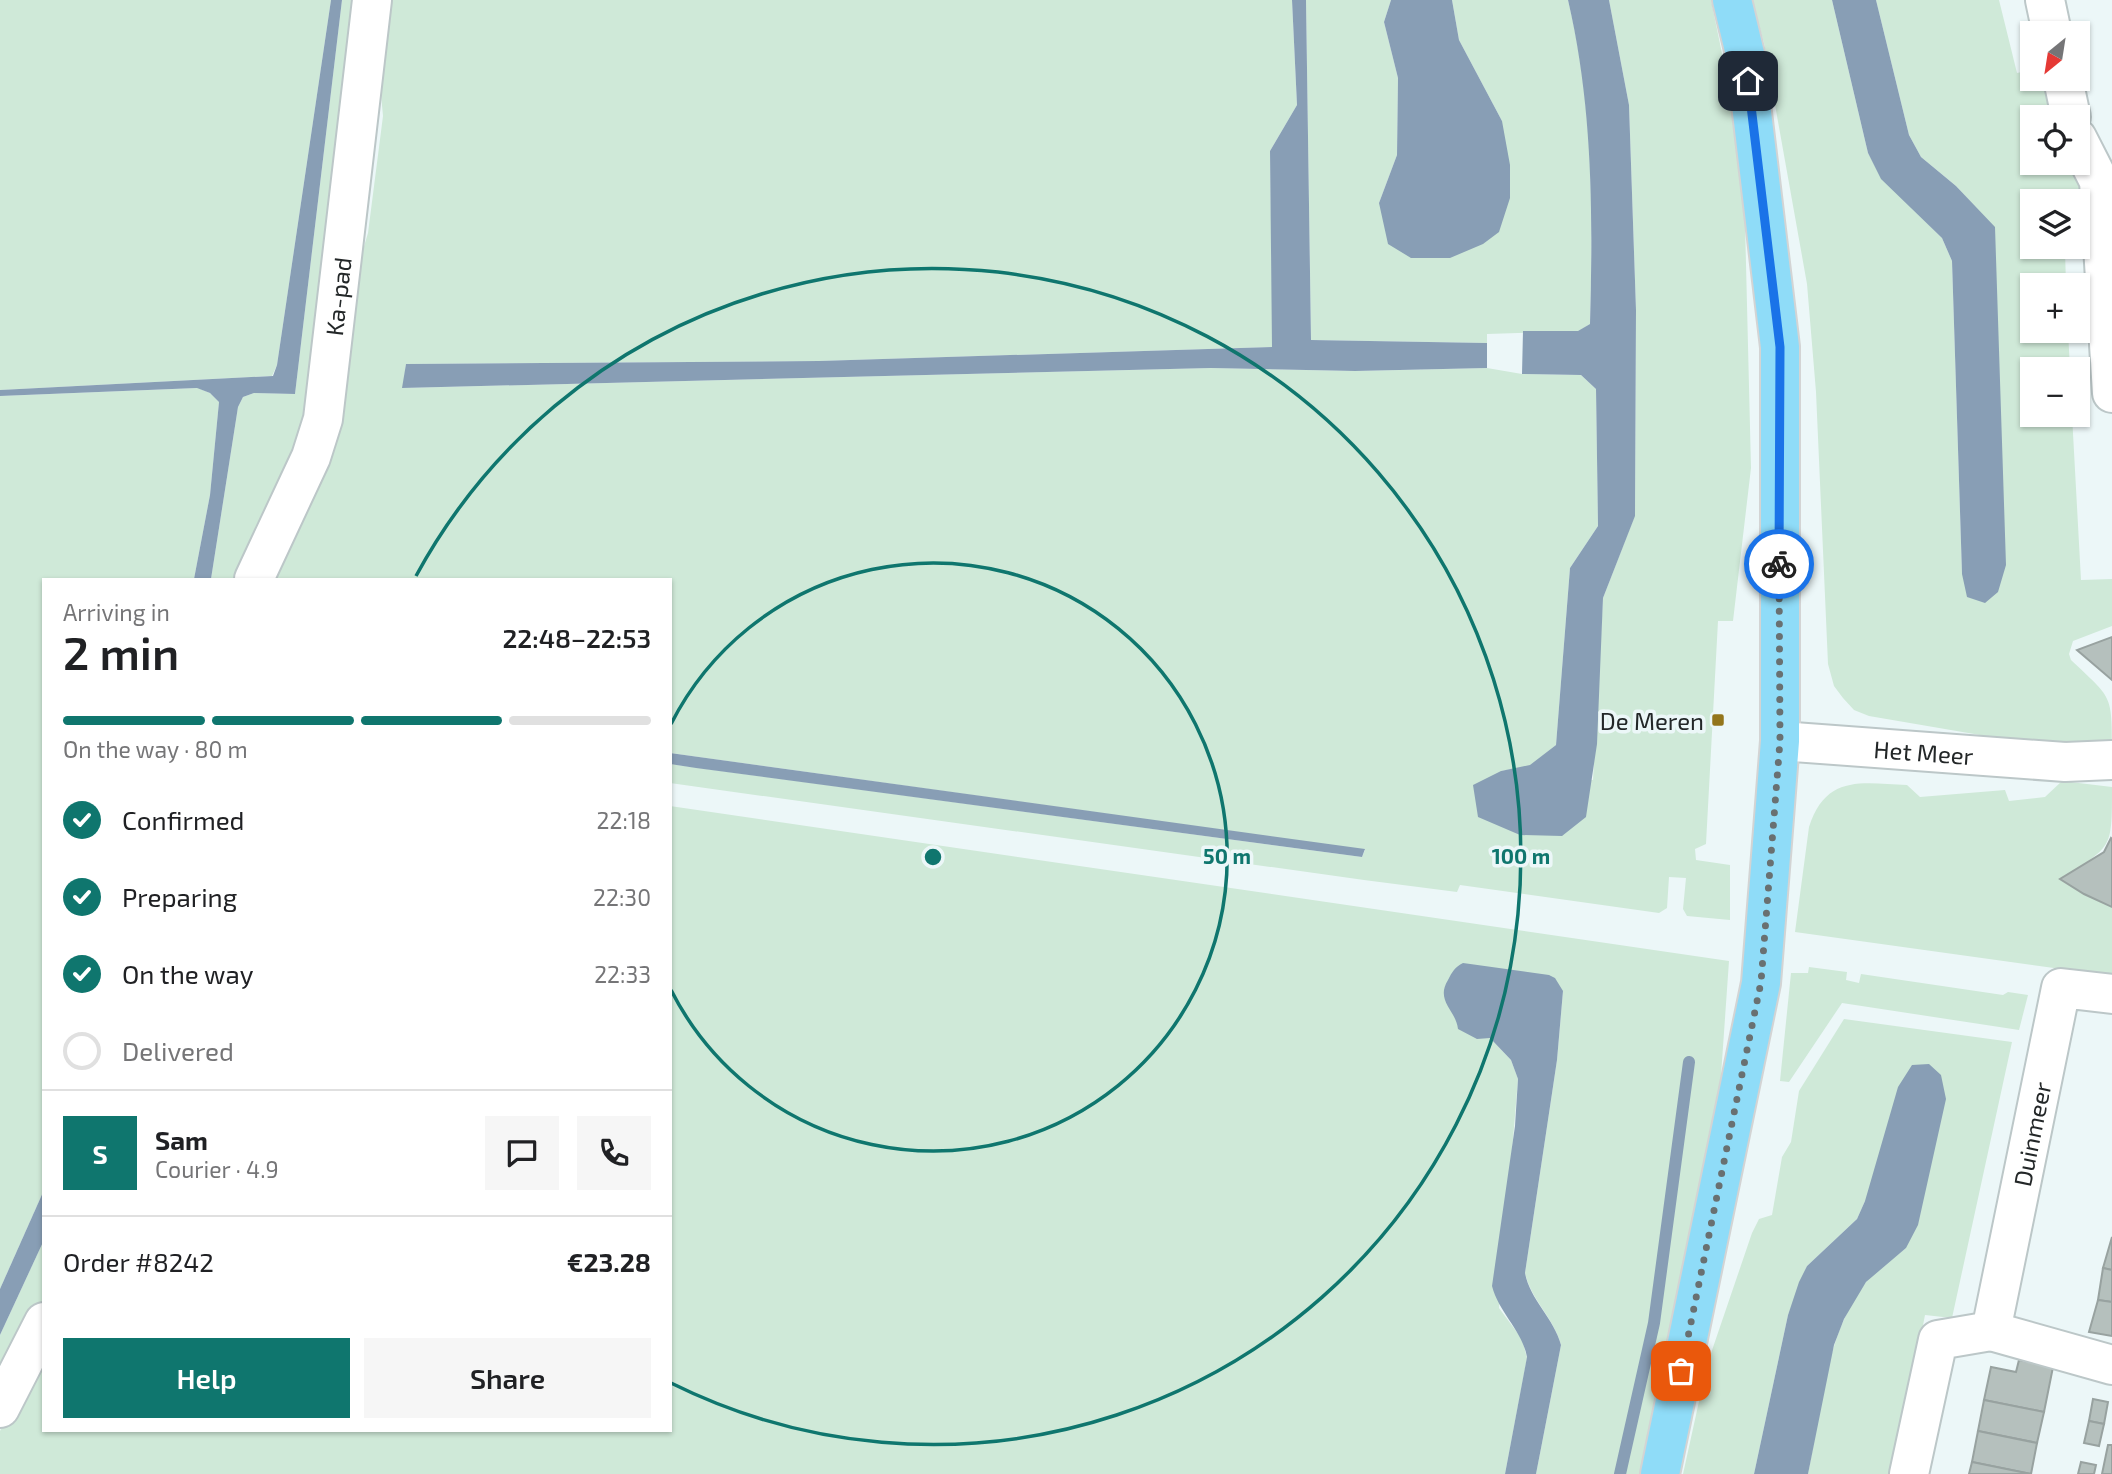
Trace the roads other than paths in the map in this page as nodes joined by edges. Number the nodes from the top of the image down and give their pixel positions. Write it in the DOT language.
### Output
graph roads {
  1 [pos="372,0"];
  2 [pos="1732,0"];
  3 [pos="2045,0"];
  4 [pos="2049,21"];
  5 [pos="2090,163"];
  6 [pos="2112,393"];
  7 [pos="254,578"];
  8 [pos="1780,741"];
  9 [pos="2112,760"];
  10 [pos="2065,762"];
  11 [pos="2112,775"];
  12 [pos="2112,994"];
  13 [pos="42,1326"];
  14 [pos="1991,1331"];
  15 [pos="2112,1365"];
  16 [pos="0,1408"];
  17 [pos="1660,1474"];
  18 [pos="1909,1474"];
  1 -- 7 [label="street, Ka-pad"];
  2 -- 8 [label="main road"];
  3 -- 4 [label="street"];
  5 -- 6 [label="street"];
  8 -- 10 [label="street, Het Meer"];
  8 -- 17 [label="main road"];
  9 -- 10 [label="street, Het Meer"];
  10 -- 11 [label="street, Het Meer"];
  12 -- 14 [label="street, Duinmeer"];
  13 -- 16 [label="street"];
  14 -- 15 [label="street"];
  14 -- 18 [label="street"];
}
